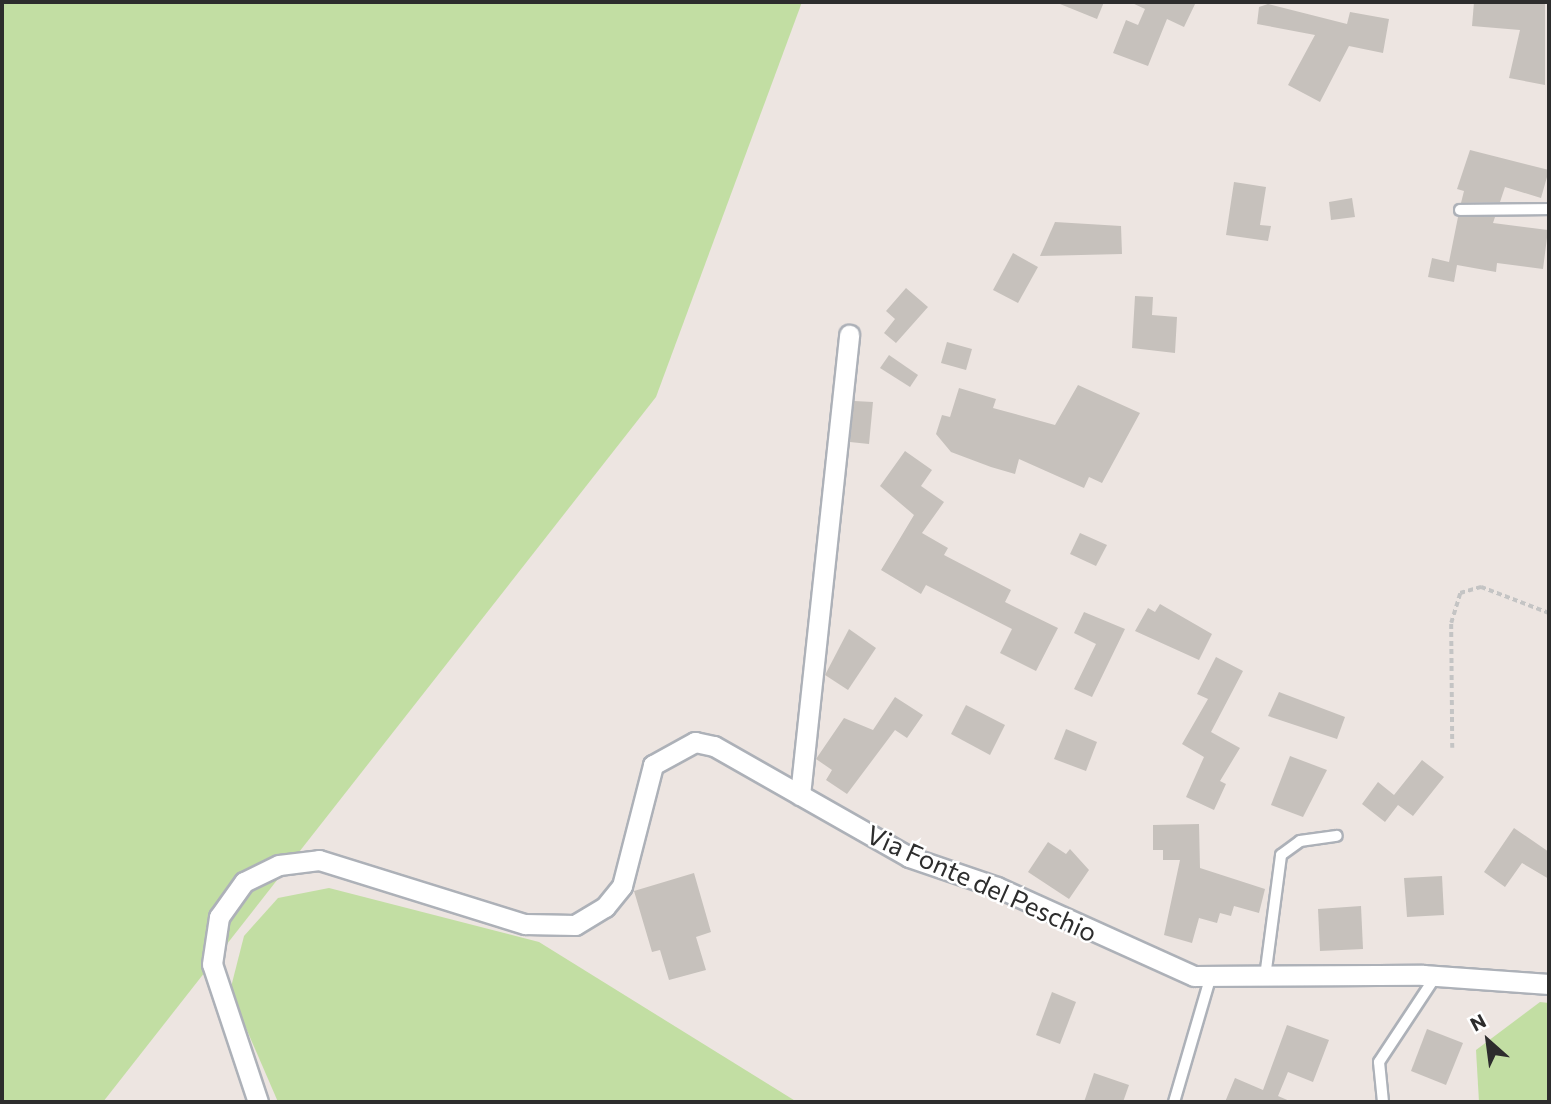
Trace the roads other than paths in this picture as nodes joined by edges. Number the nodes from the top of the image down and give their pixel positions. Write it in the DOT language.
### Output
graph roads {
  1 [pos="1549,209"];
  2 [pos="1460,210"];
  3 [pos="849,335"];
  4 [pos="800,795"];
  5 [pos="1337,836"];
  6 [pos="1436,976"];
  7 [pos="1265,977"];
  8 [pos="1210,979"];
  9 [pos="1549,984"];
  10 [pos="258,1102"];
  11 [pos="1174,1102"];
  12 [pos="1382,1102"];
  1 -- 2 [label="lane"];
  3 -- 4 [label="street"];
  4 -- 8 [label="street, Via Fonte del Peschio"];
  4 -- 10 [label="street, Via Fonte del Peschio"];
  5 -- 7 [label="lane"];
  6 -- 7 [label="street, Via Fonte del Peschio"];
  6 -- 9 [label="street, Via Fonte del Peschio"];
  6 -- 12 [label="lane"];
  7 -- 8 [label="street, Via Fonte del Peschio"];
  8 -- 11 [label="lane"];
}
